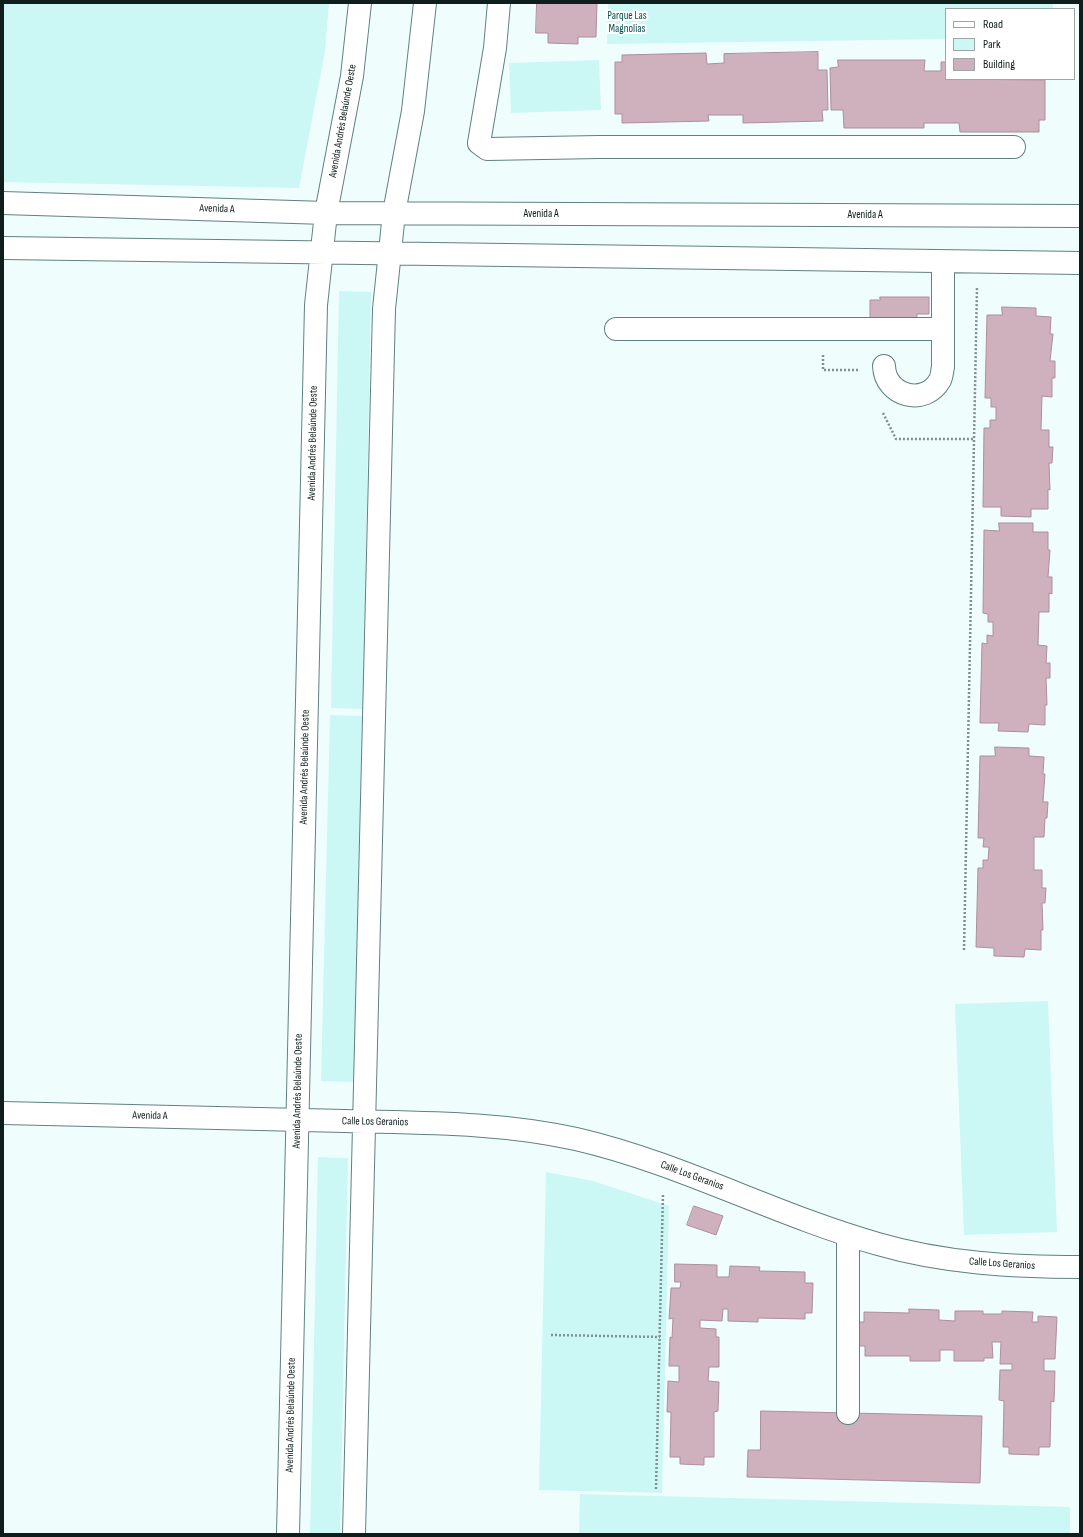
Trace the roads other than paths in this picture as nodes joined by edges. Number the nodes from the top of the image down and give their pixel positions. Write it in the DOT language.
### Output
graph roads {
  1 [pos="360,3"];
  2 [pos="425,3"];
  3 [pos="499,3"];
  4 [pos="1014,147"];
  5 [pos="3,203"];
  6 [pos="326,213"];
  7 [pos="394,213"];
  8 [pos="1080,216"];
  9 [pos="3,248"];
  10 [pos="320,254"];
  11 [pos="389,254"];
  12 [pos="943,262"];
  13 [pos="1080,263"];
  14 [pos="616,329"];
  15 [pos="943,329"];
  16 [pos="884,366"];
  17 [pos="3,1113"];
  18 [pos="297,1120"];
  19 [pos="364,1122"];
  20 [pos="848,1235"];
  21 [pos="1080,1267"];
  22 [pos="848,1413"];
  23 [pos="288,1534"];
  24 [pos="354,1534"];
  1 -- 6 [label="street, Avenida Andrés Belaúnde Oeste"];
  2 -- 7 [label="street"];
  3 -- 4 [label="street"];
  5 -- 6 [label="street, Avenida A"];
  6 -- 7 [label="street, Avenida A"];
  6 -- 10 [label="street, Avenida Andrés Belaúnde Oeste"];
  7 -- 8 [label="street, Avenida A"];
  7 -- 11 [label="street"];
  9 -- 10 [label="street"];
  10 -- 11 [label="street"];
  10 -- 18 [label="street, Avenida Andrés Belaúnde Oeste"];
  11 -- 12 [label="street"];
  11 -- 19 [label="street"];
  12 -- 13 [label="street"];
  12 -- 15 [label="street"];
  14 -- 15 [label="street"];
  15 -- 16 [label="street"];
  17 -- 18 [label="street, Avenida A"];
  18 -- 19 [label="street, Calle Los Geranios"];
  18 -- 23 [label="street, Avenida Andrés Belaúnde Oeste"];
  19 -- 20 [label="street, Calle Los Geranios"];
  19 -- 24 [label="street"];
  20 -- 21 [label="street, Calle Los Geranios"];
  20 -- 22 [label="street"];
}
